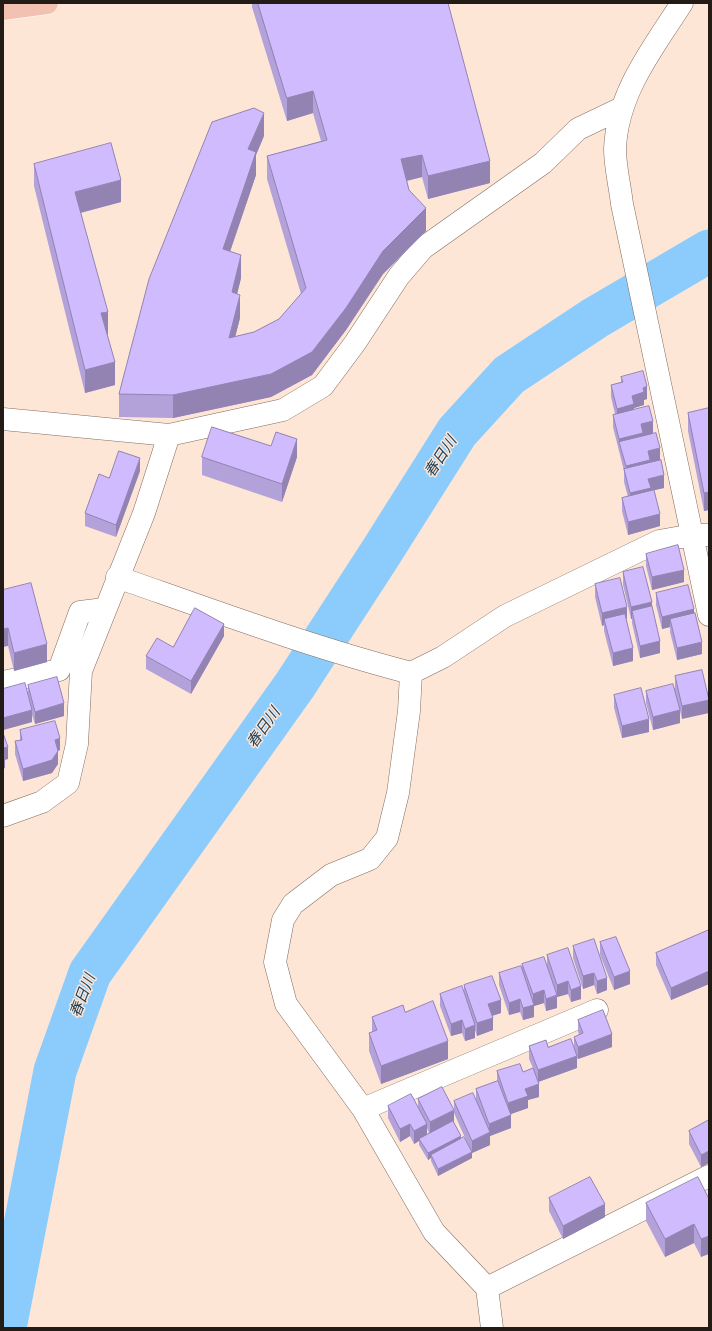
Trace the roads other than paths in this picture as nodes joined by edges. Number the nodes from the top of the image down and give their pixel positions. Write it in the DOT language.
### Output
graph roads {
  1 [pos="47,3"];
  2 [pos="682,3"];
  3 [pos="3,9"];
  4 [pos="622,108"];
  5 [pos="3,419"];
  6 [pos="169,435"];
  7 [pos="701,535"];
  8 [pos="117,577"];
  9 [pos="105,609"];
  10 [pos="709,615"];
  11 [pos="411,673"];
  12 [pos="3,682"];
  13 [pos="3,816"];
  14 [pos="597,1010"];
  15 [pos="363,1110"];
  16 [pos="709,1176"];
  17 [pos="487,1288"];
  18 [pos="492,1328"];
  1 -- 3 [label="main road"];
  2 -- 4 [label="street"];
  4 -- 6 [label="street"];
  4 -- 7 [label="street"];
  5 -- 6 [label="street"];
  6 -- 8 [label="street"];
  7 -- 10 [label="street"];
  7 -- 11 [label="street"];
  8 -- 9 [label="street"];
  8 -- 11 [label="street"];
  9 -- 12 [label="street"];
  9 -- 13 [label="street"];
  11 -- 15 [label="street"];
  14 -- 15 [label="street"];
  15 -- 17 [label="street"];
  16 -- 17 [label="street"];
  17 -- 18 [label="street"];
}
